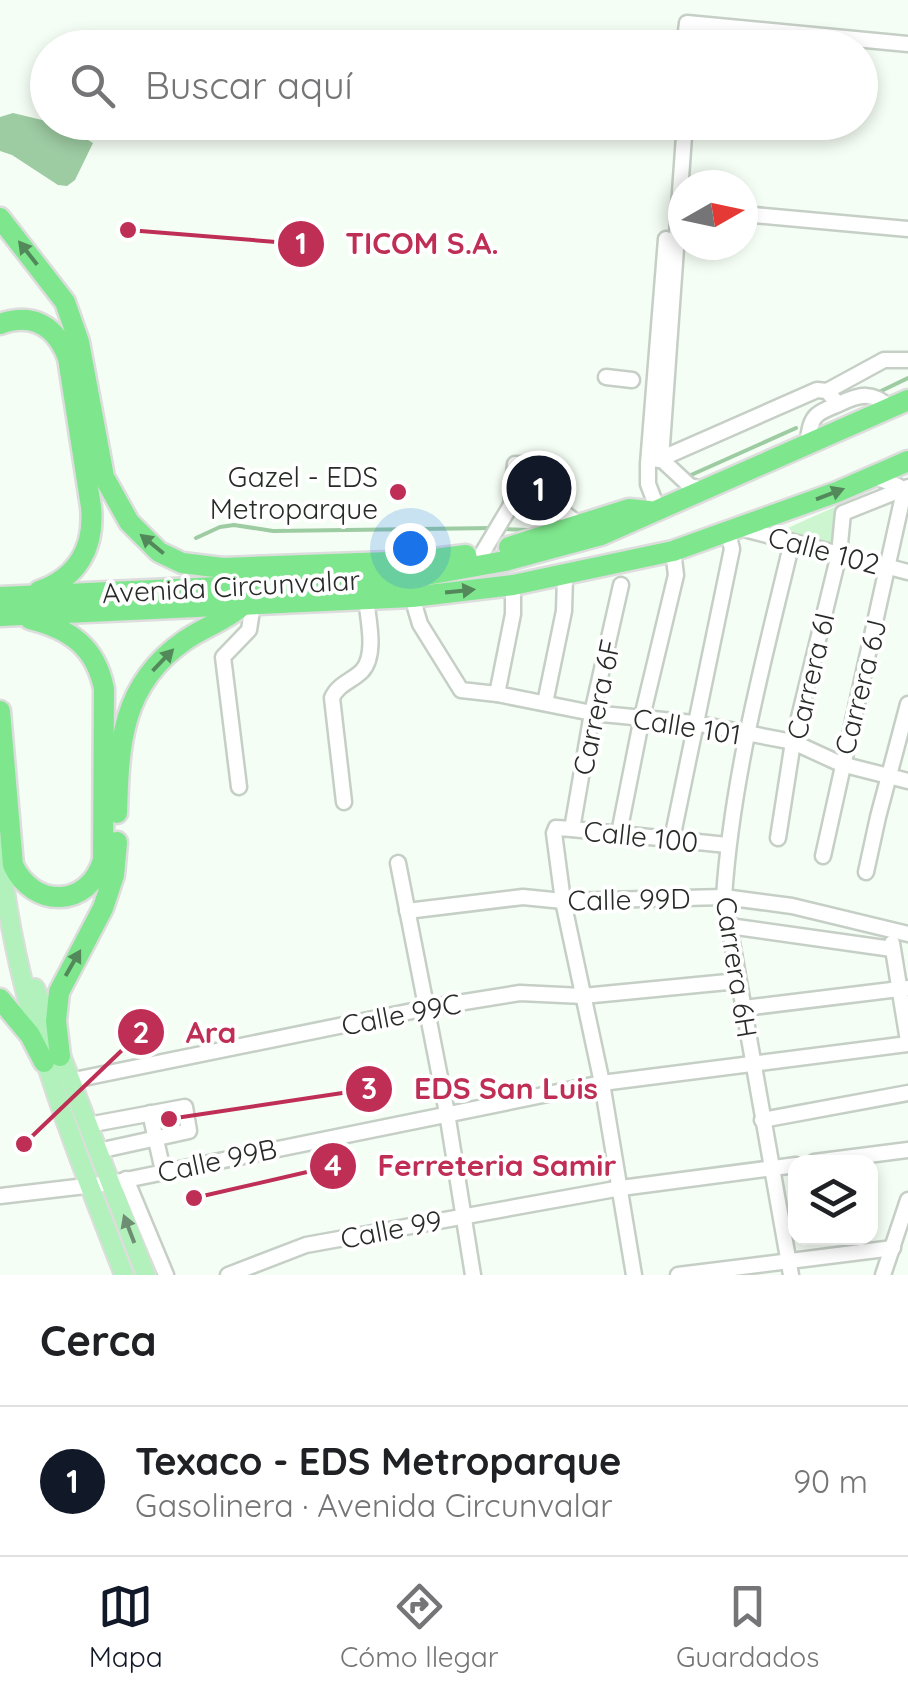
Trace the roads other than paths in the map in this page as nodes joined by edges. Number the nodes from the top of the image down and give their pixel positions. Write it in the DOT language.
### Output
graph roads {
  1 [pos="690,23"];
  2 [pos="688,30"];
  3 [pos="691,30"];
  4 [pos="763,30"];
  5 [pos="878,41"];
  6 [pos="908,44"];
  7 [pos="677,140"];
  8 [pos="683,140"];
  9 [pos="676,170"];
  10 [pos="680,170"];
  11 [pos="758,215"];
  12 [pos="0,218"];
  13 [pos="908,229"];
  14 [pos="672,260"];
  15 [pos="0,324"];
  16 [pos="908,360"];
  17 [pos="606,377"];
  18 [pos="632,380"];
  19 [pos="827,390"];
  20 [pos="838,404"];
  21 [pos="899,404"];
  22 [pos="807,445"];
  23 [pos="908,461"];
  24 [pos="655,462"];
  25 [pos="875,476"];
  26 [pos="705,489"];
  27 [pos="905,489"];
  28 [pos="543,504"];
  29 [pos="511,505"];
  30 [pos="657,511"];
  31 [pos="580,525"];
  32 [pos="734,531"];
  33 [pos="792,542"];
  34 [pos="673,551"];
  35 [pos="483,552"];
  36 [pos="839,554"];
  37 [pos="283,567"];
  38 [pos="890,567"];
  39 [pos="908,572"];
  40 [pos="565,576"];
  41 [pos="336,582"];
  42 [pos="621,585"];
  43 [pos="513,586"];
  44 [pos="227,587"];
  45 [pos="412,596"];
  46 [pos="366,599"];
  47 [pos="248,604"];
  48 [pos="7,606"];
  49 [pos="497,694"];
  50 [pos="545,703"];
  51 [pos="908,704"];
  52 [pos="0,711"];
  53 [pos="592,713"];
  54 [pos="642,717"];
  55 [pos="694,723"];
  56 [pos="1,726"];
  57 [pos="745,734"];
  58 [pos="794,742"];
  59 [pos="841,764"];
  60 [pos="890,777"];
  61 [pos="908,781"];
  62 [pos="239,787"];
  63 [pos="344,802"];
  64 [pos="572,829"];
  65 [pos="619,834"];
  66 [pos="778,838"];
  67 [pos="672,839"];
  68 [pos="727,845"];
  69 [pos="3,852"];
  70 [pos="823,856"];
  71 [pos="398,863"];
  72 [pos="866,872"];
  73 [pos="724,897"];
  74 [pos="563,901"];
  75 [pos="407,911"];
  76 [pos="729,926"];
  77 [pos="900,933"];
  78 [pos="892,949"];
  79 [pos="738,981"];
  80 [pos="903,988"];
  81 [pos="583,996"];
  82 [pos="0,998"];
  83 [pos="426,1008"];
  84 [pos="744,1008"];
  85 [pos="8,1016"];
  86 [pos="908,1043"];
  87 [pos="52,1059"];
  88 [pos="752,1064"];
  89 [pos="69,1081"];
  90 [pos="602,1083"];
  91 [pos="908,1093"];
  92 [pos="447,1112"];
  93 [pos="150,1113"];
  94 [pos="117,1120"];
  95 [pos="762,1120"];
  96 [pos="88,1126"];
  97 [pos="155,1138"];
  98 [pos="124,1145"];
  99 [pos="908,1150"];
  100 [pos="98,1151"];
  101 [pos="869,1155"];
  102 [pos="788,1166"];
  103 [pos="770,1168"];
  104 [pos="163,1171"];
  105 [pos="118,1181"];
  106 [pos="90,1186"];
  107 [pos="620,1188"];
  108 [pos="0,1196"];
  109 [pos="908,1202"];
  110 [pos="464,1215"];
  111 [pos="898,1244"];
  112 [pos="789,1268"];
  113 [pos="124,1275"];
  114 [pos="146,1275"];
  115 [pos="166,1275"];
  116 [pos="228,1275"];
  117 [pos="473,1275"];
  118 [pos="634,1275"];
  119 [pos="678,1275"];
  120 [pos="883,1275"];
  1 -- 2 [label="street"];
  1 -- 3 [label="street"];
  1 -- 4 [label="street"];
  5 -- 6 [label="street"];
  7 -- 9 [label="street"];
  8 -- 10 [label="street"];
  11 -- 13 [label="street"];
  37 -- 12 [label="highway, one-way"];
  14 -- 24 [label="street"];
  15 -- 48 [label="highway"];
  16 -- 19 [label="street"];
  17 -- 18 [label="street"];
  19 -- 20 [label="street"];
  19 -- 24 [label="street"];
  20 -- 21 [label="street"];
  20 -- 22 [label="street"];
  21 -- 22 [label="highway, Avenida Circunvalar"];
  22 -- 26 [label="highway, Avenida Circunvalar"];
  23 -- 25 [label="highway, Avenida Circunvalar"];
  24 -- 26 [label="street"];
  24 -- 30 [label="street"];
  25 -- 27 [label="street"];
  32 -- 25 [label="highway, Avenida Circunvalar, one-way"];
  26 -- 30 [label="highway, Avenida Circunvalar"];
  27 -- 36 [label="street, Carrera 6I"];
  27 -- 38 [label="street, Carrera 6J"];
  28 -- 29 [label="street"];
  28 -- 29 [label="street"];
  28 -- 31 [label="street"];
  29 -- 35 [label="street"];
  30 -- 31 [label="highway"];
  30 -- 41 [label="highway, Avenida Circunvalar"];
  31 -- 35 [label="highway"];
  32 -- 33 [label="street, Calle 102"];
  32 -- 34 [label="highway, Avenida Circunvalar"];
  32 -- 55 [label="street"];
  33 -- 36 [label="street, Calle 102"];
  33 -- 57 [label="street, Carrera 6H"];
  34 -- 40 [label="highway, Avenida Circunvalar"];
  34 -- 54 [label="street"];
  35 -- 37 [label="highway"];
  36 -- 38 [label="street, Calle 102"];
  36 -- 58 [label="street, Carrera 6I"];
  37 -- 41 [label="highway"];
  37 -- 44 [label="highway"];
  38 -- 39 [label="street, Calle 102"];
  38 -- 59 [label="street, Carrera 6J"];
  40 -- 43 [label="highway, Avenida Circunvalar"];
  40 -- 50 [label="street"];
  41 -- 44 [label="highway, Avenida Circunvalar"];
  42 -- 53 [label="street, Carrera 6F"];
  45 -- 43 [label="highway, Avenida Circunvalar, one-way"];
  43 -- 49 [label="street"];
  44 -- 48 [label="highway, Avenida Circunvalar"];
  45 -- 46 [label="highway, Avenida Circunvalar"];
  45 -- 49 [label="street, Calle 101"];
  46 -- 47 [label="highway, Avenida Circunvalar"];
  46 -- 63 [label="street"];
  47 -- 48 [label="highway, Avenida Circunvalar"];
  47 -- 62 [label="street"];
  87 -- 47 [label="highway, one-way"];
  48 -- 69 [label="highway"];
  49 -- 50 [label="street, Calle 101"];
  50 -- 53 [label="street, Calle 101"];
  51 -- 60 [label="street"];
  52 -- 56 [label="highway"];
  53 -- 54 [label="street, Calle 101"];
  53 -- 64 [label="street, Carrera 6F"];
  54 -- 55 [label="street, Calle 101"];
  54 -- 65 [label="street"];
  55 -- 57 [label="street, Calle 101"];
  55 -- 67 [label="street"];
  56 -- 69 [label="highway"];
  57 -- 58 [label="street, Calle 101"];
  57 -- 68 [label="street, Carrera 6H"];
  58 -- 59 [label="street, Calle 101"];
  58 -- 66 [label="street, Carrera 6I"];
  59 -- 60 [label="street, Calle 101"];
  59 -- 70 [label="street, Carrera 6J"];
  60 -- 61 [label="street, Calle 101"];
  60 -- 72 [label="street"];
  64 -- 65 [label="street, Calle 100"];
  64 -- 74 [label="street, Calle 100"];
  65 -- 67 [label="street, Calle 100"];
  67 -- 68 [label="street, Calle 100"];
  68 -- 73 [label="street, Carrera 6H"];
  69 -- 87 [label="main road"];
  71 -- 75 [label="street"];
  73 -- 74 [label="street, Calle 99D"];
  73 -- 76 [label="street, Carrera 6H"];
  73 -- 77 [label="street, Calle 99D"];
  74 -- 75 [label="street, Calle 99D"];
  74 -- 81 [label="street"];
  75 -- 83 [label="street"];
  76 -- 78 [label="street"];
  76 -- 79 [label="street, Carrera 6H"];
  77 -- 78 [label="street"];
  78 -- 80 [label="street"];
  79 -- 81 [label="street, Calle 99C"];
  79 -- 84 [label="street, Carrera 6H"];
  80 -- 84 [label="street"];
  80 -- 86 [label="street"];
  81 -- 83 [label="street, Calle 99C"];
  81 -- 90 [label="street"];
  82 -- 85 [label="highway"];
  83 -- 89 [label="street, Calle 99C"];
  83 -- 92 [label="street"];
  84 -- 88 [label="street, Carrera 6H"];
  85 -- 87 [label="highway"];
  86 -- 88 [label="street, Calle 99B"];
  87 -- 89 [label="main road"];
  87 -- 106 [label="main road"];
  88 -- 90 [label="street, Calle 99B"];
  88 -- 95 [label="street, Carrera 6H"];
  89 -- 96 [label="main road"];
  90 -- 92 [label="street, Calle 99B"];
  90 -- 107 [label="street"];
  91 -- 95 [label="street"];
  92 -- 104 [label="street, Calle 99B"];
  92 -- 110 [label="street"];
  93 -- 94 [label="street"];
  93 -- 97 [label="street"];
  93 -- 97 [label="street"];
  94 -- 96 [label="street"];
  94 -- 98 [label="street"];
  95 -- 103 [label="street, Carrera 6H"];
  96 -- 100 [label="main road"];
  97 -- 98 [label="street"];
  97 -- 104 [label="street"];
  98 -- 100 [label="street"];
  99 -- 101 [label="street"];
  100 -- 105 [label="main road"];
  102 -- 103 [label="street, Calle 99"];
  103 -- 107 [label="street, Calle 99"];
  103 -- 112 [label="street, Carrera 6H"];
  104 -- 105 [label="street, Calle 99B"];
  105 -- 106 [label="street, Calle 99B"];
  114 -- 105 [label="main road, one-way"];
  105 -- 115 [label="street"];
  106 -- 108 [label="street, Calle 99B"];
  106 -- 113 [label="main road"];
  107 -- 110 [label="street, Calle 99"];
  107 -- 118 [label="street"];
  109 -- 111 [label="street"];
  110 -- 116 [label="street, Calle 99"];
  110 -- 117 [label="street"];
  111 -- 112 [label="street"];
  111 -- 120 [label="street"];
  112 -- 119 [label="street"];
}
